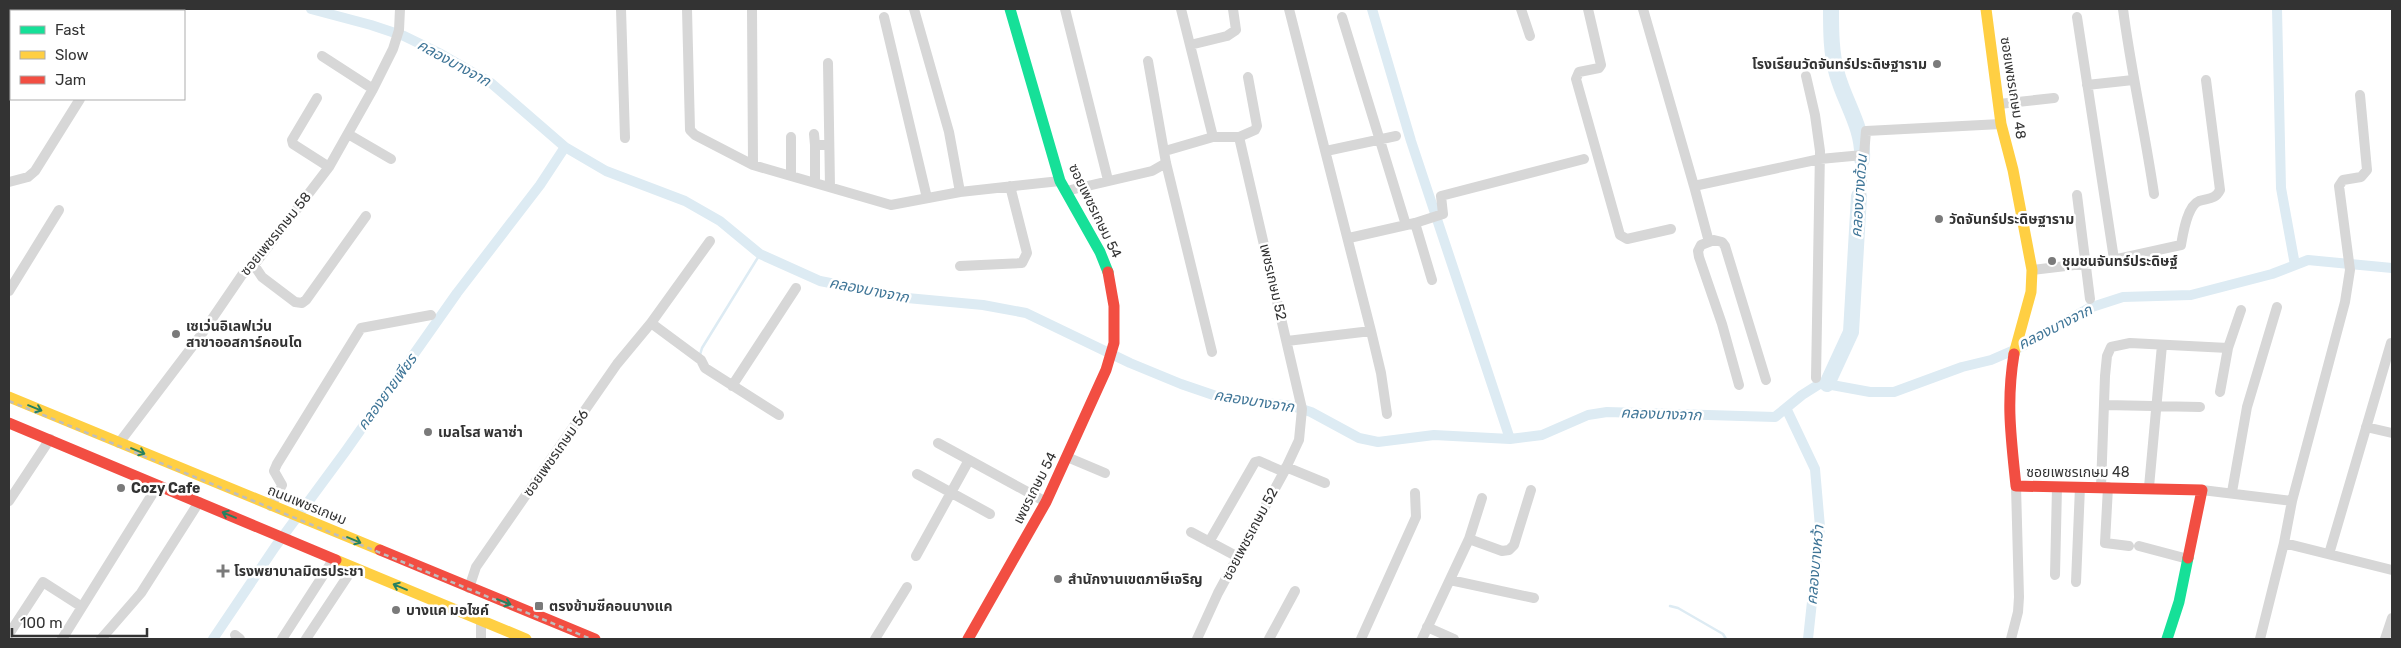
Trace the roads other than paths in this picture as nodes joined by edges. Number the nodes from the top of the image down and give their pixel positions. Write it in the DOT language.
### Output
graph roads {
  1 [pos="400,9"];
  2 [pos="620,9"];
  3 [pos="687,9"];
  4 [pos="752,9"];
  5 [pos="914,9"];
  6 [pos="1010,9"];
  7 [pos="1065,9"];
  8 [pos="1181,9"];
  9 [pos="1233,9"];
  10 [pos="1292,9"];
  11 [pos="1521,9"];
  12 [pos="1588,9"];
  13 [pos="1643,9"];
  14 [pos="1986,9"];
  15 [pos="2124,9"];
  16 [pos="2077,16"];
  17 [pos="1342,17"];
  18 [pos="884,18"];
  19 [pos="1530,36"];
  20 [pos="1190,45"];
  21 [pos="322,56"];
  22 [pos="1148,61"];
  23 [pos="828,63"];
  24 [pos="1806,76"];
  25 [pos="1248,77"];
  26 [pos="2133,80"];
  27 [pos="2206,80"];
  28 [pos="2087,85"];
  29 [pos="373,89"];
  30 [pos="2360,95"];
  31 [pos="317,98"];
  32 [pos="2054,98"];
  33 [pos="79,100"];
  34 [pos="1998,104"];
  35 [pos="2001,124"];
  36 [pos="348,134"];
  37 [pos="814,134"];
  38 [pos="1396,136"];
  39 [pos="791,137"];
  40 [pos="1212,137"];
  41 [pos="1239,137"];
  42 [pos="625,138"];
  43 [pos="1378,139"];
  44 [pos="829,144"];
  45 [pos="815,145"];
  46 [pos="1165,150"];
  47 [pos="1326,151"];
  48 [pos="1857,156"];
  49 [pos="391,159"];
  50 [pos="1584,159"];
  51 [pos="1820,159"];
  52 [pos="1166,163"];
  53 [pos="753,165"];
  54 [pos="329,167"];
  55 [pos="792,176"];
  56 [pos="1108,180"];
  57 [pos="1060,181"];
  58 [pos="9,182"];
  59 [pos="816,183"];
  60 [pos="1010,186"];
  61 [pos="1694,186"];
  62 [pos="830,187"];
  63 [pos="1066,191"];
  64 [pos="960,192"];
  65 [pos="2154,194"];
  66 [pos="2077,195"];
  67 [pos="928,198"];
  68 [pos="59,210"];
  69 [pos="1860,214"];
  70 [pos="366,216"];
  71 [pos="1411,224"];
  72 [pos="1671,229"];
  73 [pos="1348,238"];
  74 [pos="710,242"];
  75 [pos="1708,242"];
  76 [pos="2114,259"];
  77 [pos="2086,264"];
  78 [pos="254,265"];
  79 [pos="960,266"];
  80 [pos="2032,270"];
  81 [pos="1432,280"];
  82 [pos="796,288"];
  83 [pos="9,291"];
  84 [pos="2090,299"];
  85 [pos="2277,307"];
  86 [pos="2241,310"];
  87 [pos="431,315"];
  88 [pos="650,323"];
  89 [pos="1371,331"];
  90 [pos="1287,341"];
  91 [pos="1114,343"];
  92 [pos="2390,343"];
  93 [pos="2162,345"];
  94 [pos="2228,348"];
  95 [pos="1212,352"];
  96 [pos="1816,378"];
  97 [pos="1766,380"];
  98 [pos="1740,385"];
  99 [pos="733,386"];
  100 [pos="2220,392"];
  101 [pos="9,397"];
  102 [pos="2105,405"];
  103 [pos="2156,406"];
  104 [pos="2200,407"];
  105 [pos="1387,414"];
  106 [pos="779,415"];
  107 [pos="61,419"];
  108 [pos="9,423"];
  109 [pos="81,427"];
  110 [pos="2366,427"];
  111 [pos="1301,428"];
  112 [pos="2392,433"];
  113 [pos="53,441"];
  114 [pos="119,443"];
  115 [pos="938,443"];
  116 [pos="71,448"];
  117 [pos="1067,457"];
  118 [pos="969,460"];
  119 [pos="1285,470"];
  120 [pos="1105,473"];
  121 [pos="917,474"];
  122 [pos="1325,483"];
  123 [pos="158,485"];
  124 [pos="2016,486"];
  125 [pos="2056,487"];
  126 [pos="2080,487"];
  127 [pos="2105,487"];
  128 [pos="2149,488"];
  129 [pos="1531,490"];
  130 [pos="2202,490"];
  131 [pos="1415,492"];
  132 [pos="2232,492"];
  133 [pos="951,493"];
  134 [pos="1482,498"];
  135 [pos="9,501"];
  136 [pos="2292,501"];
  137 [pos="199,502"];
  138 [pos="1046,502"];
  139 [pos="271,506"];
  140 [pos="990,514"];
  141 [pos="1191,532"];
  142 [pos="1469,539"];
  143 [pos="1209,542"];
  144 [pos="2284,543"];
  145 [pos="2329,554"];
  146 [pos="916,556"];
  147 [pos="1238,557"];
  148 [pos="2188,559"];
  149 [pos="333,560"];
  150 [pos="353,568"];
  151 [pos="2392,570"];
  152 [pos="2055,575"];
  153 [pos="1450,580"];
  154 [pos="2076,582"];
  155 [pos="907,587"];
  156 [pos="469,588"];
  157 [pos="1295,590"];
  158 [pos="1534,598"];
  159 [pos="82,607"];
  160 [pos="2392,618"];
  161 [pos="482,621"];
  162 [pos="1427,627"];
  163 [pos="9,634"];
  164 [pos="62,639"];
  165 [pos="101,639"];
  166 [pos="282,639"];
  167 [pos="306,639"];
  168 [pos="481,639"];
  169 [pos="526,639"];
  170 [pos="595,639"];
  171 [pos="875,639"];
  172 [pos="968,639"];
  173 [pos="1197,639"];
  174 [pos="1269,639"];
  175 [pos="1361,639"];
  176 [pos="1422,639"];
  177 [pos="1454,639"];
  178 [pos="2011,639"];
  179 [pos="2167,639"];
  180 [pos="2260,639"];
  181 [pos="2385,639"];
  1 -- 29 [label="street, ซอยเพชรเกษม 58"];
  2 -- 42 [label="street"];
  3 -- 53 [label="street"];
  4 -- 53 [label="street"];
  5 -- 64 [label="street"];
  6 -- 57 [label="street, ซอยเพชรเกษม 54"];
  7 -- 56 [label="street"];
  8 -- 20 [label="street"];
  9 -- 20 [label="street"];
  10 -- 47 [label="street"];
  11 -- 19 [label="street"];
  12 -- 72 [label="street"];
  13 -- 61 [label="street"];
  14 -- 34 [label="street, ซอยเพชรเกษม 48"];
  15 -- 26 [label="street"];
  16 -- 28 [label="street"];
  17 -- 43 [label="street"];
  18 -- 67 [label="street"];
  20 -- 40 [label="street"];
  21 -- 29 [label="street"];
  22 -- 46 [label="street"];
  23 -- 44 [label="street"];
  24 -- 51 [label="street"];
  25 -- 41 [label="street"];
  26 -- 28 [label="street"];
  26 -- 65 [label="street"];
  27 -- 76 [label="street"];
  28 -- 76 [label="street"];
  29 -- 36 [label="street, ซอยเพชรเกษม 58"];
  30 -- 136 [label="street"];
  31 -- 54 [label="street"];
  32 -- 34 [label="street"];
  33 -- 58 [label="street"];
  34 -- 35 [label="street, ซอยเพชรเกษม 48"];
  35 -- 48 [label="street"];
  35 -- 80 [label="street, ซอยเพชรเกษม 48"];
  36 -- 49 [label="street"];
  36 -- 54 [label="street, ซอยเพชรเกษม 58"];
  37 -- 45 [label="street"];
  38 -- 43 [label="street"];
  39 -- 55 [label="street"];
  40 -- 41 [label="street"];
  40 -- 46 [label="street"];
  41 -- 90 [label="street, เพชรเกษม 52"];
  43 -- 47 [label="street"];
  43 -- 71 [label="street"];
  44 -- 45 [label="street"];
  44 -- 62 [label="street"];
  45 -- 59 [label="street"];
  46 -- 52 [label="street"];
  47 -- 73 [label="street"];
  48 -- 51 [label="street"];
  48 -- 69 [label="street"];
  50 -- 71 [label="street"];
  51 -- 61 [label="street"];
  51 -- 96 [label="street"];
  52 -- 56 [label="street"];
  52 -- 95 [label="street"];
  53 -- 55 [label="street"];
  54 -- 78 [label="street, ซอยเพชรเกษม 58"];
  55 -- 59 [label="street"];
  56 -- 63 [label="street"];
  57 -- 60 [label="street"];
  57 -- 63 [label="street, ซอยเพชรเกษม 54"];
  59 -- 62 [label="street"];
  60 -- 64 [label="street"];
  60 -- 79 [label="street"];
  61 -- 75 [label="street"];
  62 -- 67 [label="street"];
  63 -- 91 [label="street, ซอยเพชรเกษม 54"];
  64 -- 67 [label="street"];
  66 -- 77 [label="street"];
  68 -- 83 [label="street"];
  70 -- 78 [label="street"];
  71 -- 73 [label="street"];
  71 -- 81 [label="street"];
  73 -- 89 [label="street"];
  74 -- 88 [label="street, ซอยเพชรเกษม 56"];
  75 -- 97 [label="street"];
  75 -- 98 [label="street"];
  76 -- 77 [label="street"];
  77 -- 80 [label="street"];
  77 -- 84 [label="street"];
  78 -- 114 [label="street, ซอยเพชรเกษม 58"];
  80 -- 124 [label="street, ซอยเพชรเกษม 48"];
  82 -- 99 [label="street"];
  85 -- 132 [label="street"];
  86 -- 94 [label="street"];
  87 -- 139 [label="street"];
  88 -- 99 [label="street"];
  88 -- 156 [label="street, ซอยเพชรเกษม 56"];
  89 -- 90 [label="street"];
  89 -- 105 [label="street"];
  90 -- 111 [label="street, เพชรเกษม 52"];
  91 -- 117 [label="street, เพชรเกษม 54"];
  92 -- 110 [label="street"];
  93 -- 94 [label="street"];
  93 -- 102 [label="street"];
  93 -- 103 [label="street"];
  94 -- 100 [label="street"];
  99 -- 106 [label="street"];
  101 -- 107 [label="street, ถนนเพชรเกษม, one-way"];
  102 -- 103 [label="street"];
  102 -- 127 [label="street"];
  103 -- 104 [label="street"];
  103 -- 128 [label="street"];
  107 -- 109 [label="street, ถนนเพชรเกษม"];
  107 -- 113 [label="street"];
  108 -- 113 [label="street"];
  109 -- 114 [label="street, ถนนเพชรเกษม"];
  109 -- 116 [label="street"];
  110 -- 112 [label="street"];
  110 -- 145 [label="street"];
  111 -- 119 [label="street, ซอยเพชรเกษม 52"];
  113 -- 116 [label="street"];
  113 -- 135 [label="street"];
  114 -- 139 [label="street, ถนนเพชรเกษม, one-way"];
  115 -- 118 [label="street"];
  116 -- 123 [label="street"];
  117 -- 120 [label="street"];
  117 -- 138 [label="street, เพชรเกษม 54"];
  118 -- 133 [label="street"];
  118 -- 138 [label="street"];
  119 -- 122 [label="street"];
  119 -- 143 [label="street"];
  119 -- 147 [label="street, ซอยเพชรเกษม 52"];
  121 -- 133 [label="street"];
  123 -- 137 [label="street"];
  123 -- 159 [label="street"];
  124 -- 125 [label="street, ซอยเพชรเกษม 48"];
  124 -- 178 [label="street"];
  125 -- 126 [label="street, ซอยเพชรเกษม 48"];
  125 -- 152 [label="street"];
  126 -- 127 [label="street, ซอยเพชรเกษม 48"];
  126 -- 154 [label="street"];
  127 -- 128 [label="street, ซอยเพชรเกษม 48"];
  127 -- 148 [label="street"];
  128 -- 130 [label="street, ซอยเพชรเกษม 48"];
  129 -- 142 [label="street"];
  130 -- 132 [label="street"];
  130 -- 148 [label="street"];
  131 -- 175 [label="street"];
  132 -- 136 [label="street"];
  133 -- 140 [label="street"];
  133 -- 146 [label="street"];
  134 -- 142 [label="street"];
  136 -- 144 [label="street"];
  149 -- 137 [label="street, one-way"];
  137 -- 165 [label="street"];
  138 -- 172 [label="street, เพชรเกษม 54"];
  139 -- 156 [label="street, ถนนเพชรเกษม, one-way"];
  141 -- 143 [label="street"];
  142 -- 153 [label="street"];
  143 -- 147 [label="street"];
  144 -- 145 [label="street"];
  144 -- 180 [label="street"];
  145 -- 151 [label="street"];
  147 -- 173 [label="street, ซอยเพชรเกษม 52"];
  148 -- 179 [label="street"];
  149 -- 150 [label="street"];
  149 -- 166 [label="street"];
  161 -- 150 [label="street, one-way"];
  150 -- 167 [label="street"];
  153 -- 158 [label="street"];
  153 -- 162 [label="street"];
  155 -- 171 [label="street"];
  156 -- 170 [label="street, ถนนเพชรเกษม, one-way"];
  157 -- 174 [label="street"];
  159 -- 163 [label="street"];
  159 -- 164 [label="street"];
  160 -- 181 [label="street"];
  161 -- 168 [label="street"];
  161 -- 169 [label="street"];
  162 -- 176 [label="street"];
  162 -- 177 [label="street"];
}
